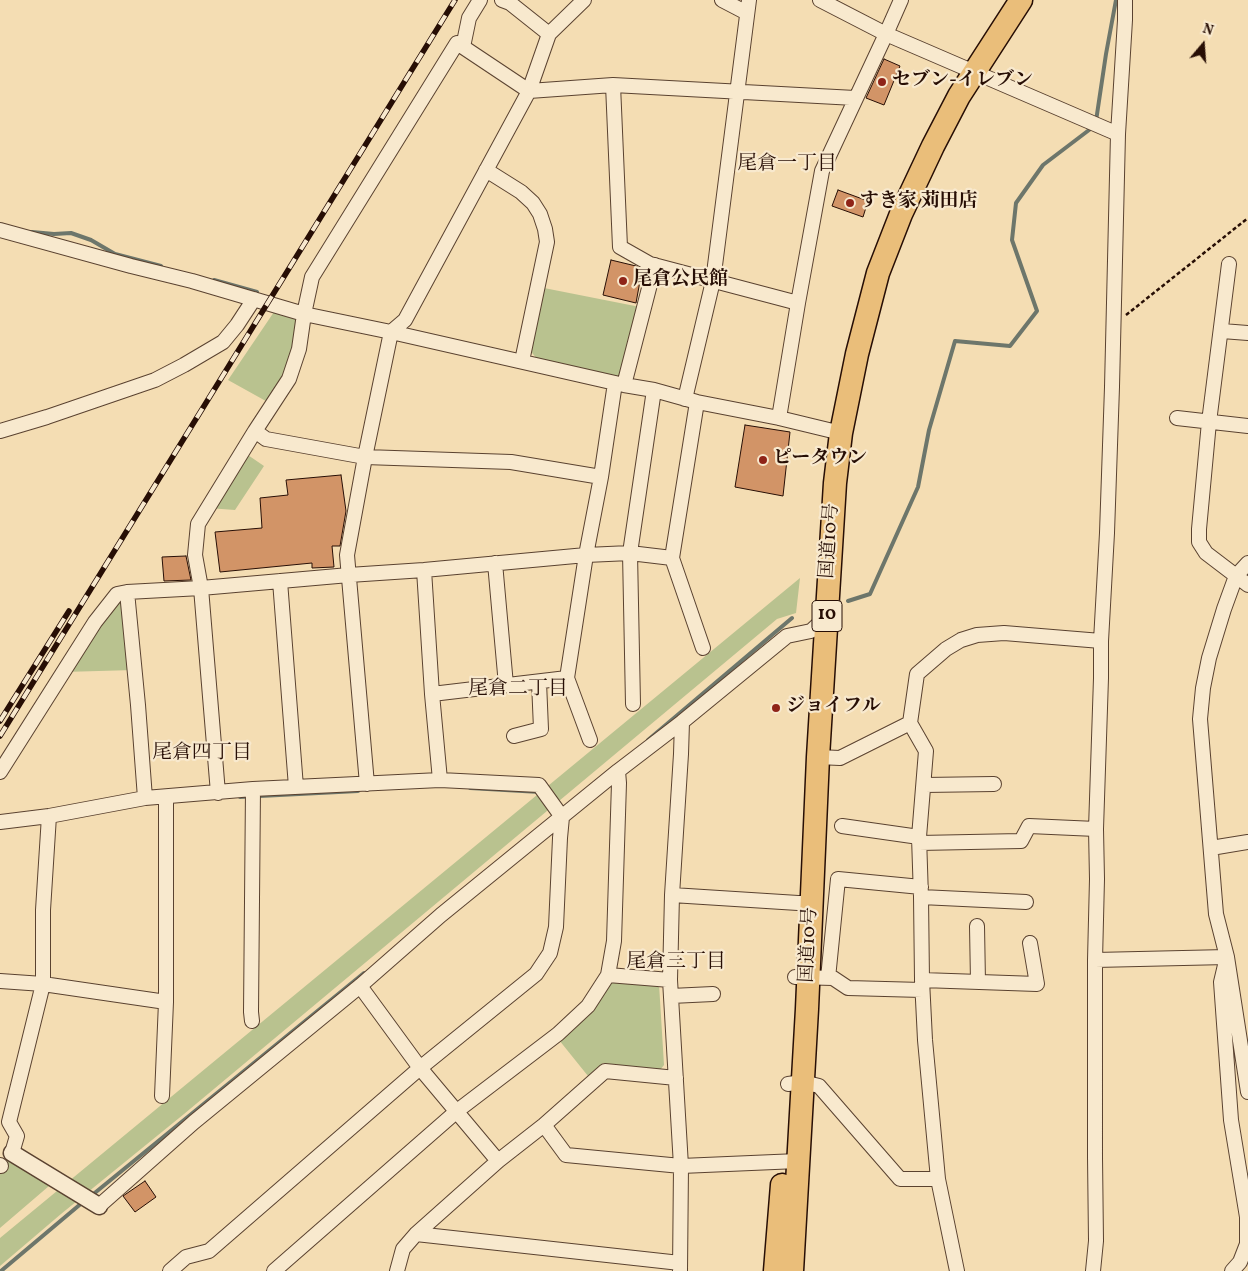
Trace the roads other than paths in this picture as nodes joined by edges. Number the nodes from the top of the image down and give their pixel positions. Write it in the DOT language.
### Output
graph roads {
  1 [pos="480,0"];
  2 [pos="502,0"];
  3 [pos="584,0"];
  4 [pos="722,0"];
  5 [pos="820,0"];
  6 [pos="901,0"];
  7 [pos="1005,0"];
  8 [pos="1021,0"];
  9 [pos="1125,0"];
  10 [pos="748,6"];
  11 [pos="549,34"];
  12 [pos="886,34"];
  13 [pos="463,47"];
  14 [pos="969,69"];
  15 [pos="613,86"];
  16 [pos="529,91"];
  17 [pos="738,92"];
  18 [pos="855,98"];
  19 [pos="1118,134"];
  20 [pos="486,170"];
  21 [pos="0,230"];
  22 [pos="1229,264"];
  23 [pos="655,265"];
  24 [pos="713,280"];
  25 [pos="254,299"];
  26 [pos="798,303"];
  27 [pos="304,314"];
  28 [pos="1222,331"];
  29 [pos="391,332"];
  30 [pos="1248,333"];
  31 [pos="522,362"];
  32 [pos="619,384"];
  33 [pos="654,390"];
  34 [pos="691,400"];
  35 [pos="779,418"];
  36 [pos="1177,418"];
  37 [pos="1209,422"];
  38 [pos="1248,426"];
  39 [pos="0,430"];
  40 [pos="254,431"];
  41 [pos="835,431"];
  42 [pos="365,457"];
  43 [pos="601,477"];
  44 [pos="630,553"];
  45 [pos="586,555"];
  46 [pos="672,558"];
  47 [pos="1248,563"];
  48 [pos="495,564"];
  49 [pos="424,570"];
  50 [pos="349,575"];
  51 [pos="1236,576"];
  52 [pos="280,581"];
  53 [pos="1248,585"];
  54 [pos="201,588"];
  55 [pos="127,592"];
  56 [pos="826,616"];
  57 [pos="810,631"];
  58 [pos="1101,641"];
  59 [pos="703,648"];
  60 [pos="567,678"];
  61 [pos="539,682"];
  62 [pos="506,686"];
  63 [pos="432,694"];
  64 [pos="633,704"];
  65 [pos="682,722"];
  66 [pos="910,723"];
  67 [pos="514,736"];
  68 [pos="590,740"];
  69 [pos="818,757"];
  70 [pos="618,771"];
  71 [pos="0,772"];
  72 [pos="440,780"];
  73 [pos="367,784"];
  74 [pos="994,784"];
  75 [pos="924,785"];
  76 [pos="296,787"];
  77 [pos="253,789"];
  78 [pos="218,793"];
  79 [pos="166,797"];
  80 [pos="145,798"];
  81 [pos="49,816"];
  82 [pos="562,817"];
  83 [pos="0,822"];
  84 [pos="842,826"];
  85 [pos="1096,829"];
  86 [pos="919,840"];
  87 [pos="1248,842"];
  88 [pos="1212,848"];
  89 [pos="921,892"];
  90 [pos="672,895"];
  91 [pos="1026,902"];
  92 [pos="805,903"];
  93 [pos="977,926"];
  94 [pos="1030,944"];
  95 [pos="1226,957"];
  96 [pos="1095,960"];
  97 [pos="608,975"];
  98 [pos="810,977"];
  99 [pos="670,980"];
  100 [pos="0,981"];
  101 [pos="978,982"];
  102 [pos="43,984"];
  103 [pos="922,985"];
  104 [pos="360,986"];
  105 [pos="713,994"];
  106 [pos="671,996"];
  107 [pos="166,1002"];
  108 [pos="252,1022"];
  109 [pos="420,1068"];
  110 [pos="1247,1075"];
  111 [pos="676,1078"];
  112 [pos="795,1083"];
  113 [pos="1248,1092"];
  114 [pos="162,1096"];
  115 [pos="457,1112"];
  116 [pos="544,1125"];
  117 [pos="0,1126"];
  118 [pos="16,1136"];
  119 [pos="12,1153"];
  120 [pos="791,1161"];
  121 [pos="498,1162"];
  122 [pos="681,1166"];
  123 [pos="938,1179"];
  124 [pos="99,1206"];
  125 [pos="416,1234"];
  126 [pos="680,1267"];
  127 [pos="170,1271"];
  128 [pos="274,1271"];
  129 [pos="397,1271"];
  130 [pos="775,1271"];
  131 [pos="792,1271"];
  132 [pos="957,1271"];
  133 [pos="1093,1271"];
  134 [pos="1232,1271"];
  1 -- 13 [label="street"];
  2 -- 11 [label="street"];
  3 -- 11 [label="street"];
  4 -- 10 [label="street"];
  5 -- 12 [label="street"];
  6 -- 12 [label="street"];
  7 -- 14 [label="highway, 国道10号 / 10"];
  8 -- 14 [label="highway, 国道10号 / 10"];
  9 -- 19 [label="street"];
  10 -- 17 [label="street"];
  11 -- 16 [label="street"];
  12 -- 14 [label="street"];
  12 -- 18 [label="street"];
  13 -- 16 [label="street"];
  13 -- 27 [label="street"];
  14 -- 19 [label="street"];
  14 -- 41 [label="highway, 国道10号 / 10"];
  15 -- 16 [label="street"];
  15 -- 17 [label="street"];
  15 -- 23 [label="street"];
  16 -- 20 [label="street"];
  17 -- 18 [label="street"];
  17 -- 24 [label="street"];
  18 -- 26 [label="street"];
  19 -- 58 [label="street"];
  20 -- 29 [label="street"];
  20 -- 31 [label="street"];
  21 -- 25 [label="street"];
  22 -- 28 [label="street"];
  23 -- 24 [label="street"];
  23 -- 32 [label="street"];
  24 -- 26 [label="street"];
  24 -- 34 [label="street"];
  25 -- 27 [label="street"];
  25 -- 39 [label="street"];
  26 -- 35 [label="street"];
  27 -- 29 [label="street"];
  27 -- 40 [label="street"];
  28 -- 30 [label="street"];
  28 -- 37 [label="street"];
  29 -- 31 [label="street"];
  29 -- 42 [label="street"];
  31 -- 32 [label="street"];
  32 -- 33 [label="street"];
  32 -- 43 [label="street"];
  33 -- 34 [label="street"];
  33 -- 44 [label="street"];
  34 -- 35 [label="street"];
  34 -- 46 [label="street"];
  35 -- 41 [label="street"];
  36 -- 37 [label="street"];
  37 -- 38 [label="street"];
  37 -- 51 [label="street"];
  40 -- 42 [label="street"];
  40 -- 54 [label="street"];
  41 -- 56 [label="highway, 国道10号 / 10"];
  41 -- 57 [label="highway, 国道10号 / 10"];
  42 -- 43 [label="street"];
  42 -- 50 [label="street"];
  43 -- 45 [label="street"];
  44 -- 45 [label="street"];
  44 -- 46 [label="street"];
  44 -- 64 [label="street"];
  45 -- 48 [label="street"];
  45 -- 60 [label="street"];
  46 -- 59 [label="street"];
  47 -- 51 [label="street"];
  48 -- 49 [label="street"];
  48 -- 62 [label="street"];
  49 -- 50 [label="street"];
  49 -- 63 [label="street"];
  50 -- 52 [label="street"];
  50 -- 73 [label="street"];
  51 -- 53 [label="street"];
  51 -- 88 [label="street"];
  52 -- 54 [label="street"];
  52 -- 76 [label="street"];
  54 -- 55 [label="street"];
  54 -- 78 [label="street"];
  55 -- 71 [label="street"];
  55 -- 80 [label="street"];
  56 -- 57 [label="street"];
  56 -- 69 [label="highway, 国道10号 / 10"];
  57 -- 65 [label="street"];
  57 -- 92 [label="highway, 国道10号 / 10"];
  58 -- 66 [label="street"];
  58 -- 85 [label="street"];
  60 -- 61 [label="street"];
  60 -- 68 [label="street"];
  61 -- 62 [label="street"];
  61 -- 67 [label="street"];
  62 -- 63 [label="street"];
  63 -- 72 [label="street"];
  65 -- 70 [label="street"];
  65 -- 90 [label="street"];
  66 -- 69 [label="street"];
  66 -- 75 [label="street"];
  69 -- 92 [label="highway, 国道10号 / 10"];
  70 -- 82 [label="street"];
  70 -- 97 [label="street"];
  72 -- 73 [label="street"];
  72 -- 82 [label="street"];
  73 -- 76 [label="street"];
  74 -- 75 [label="street"];
  75 -- 86 [label="street"];
  76 -- 77 [label="street"];
  77 -- 78 [label="street"];
  77 -- 108 [label="street"];
  78 -- 79 [label="street"];
  79 -- 80 [label="street"];
  79 -- 107 [label="street"];
  80 -- 81 [label="street"];
  81 -- 83 [label="street"];
  81 -- 102 [label="street"];
  82 -- 104 [label="street"];
  82 -- 109 [label="street"];
  84 -- 86 [label="street"];
  85 -- 86 [label="street"];
  85 -- 96 [label="street"];
  86 -- 89 [label="street"];
  87 -- 88 [label="street"];
  88 -- 95 [label="street"];
  89 -- 91 [label="street"];
  89 -- 98 [label="street"];
  89 -- 103 [label="street"];
  90 -- 92 [label="street"];
  90 -- 99 [label="street"];
  92 -- 98 [label="highway, 国道10号 / 10"];
  93 -- 101 [label="street"];
  94 -- 101 [label="street"];
  95 -- 96 [label="street"];
  95 -- 110 [label="street"];
  95 -- 134 [label="street"];
  96 -- 133 [label="street"];
  97 -- 99 [label="street"];
  97 -- 115 [label="street"];
  98 -- 103 [label="street"];
  98 -- 112 [label="highway, 国道10号 / 10"];
  99 -- 106 [label="street"];
  100 -- 102 [label="street"];
  101 -- 103 [label="street"];
  102 -- 107 [label="street"];
  102 -- 118 [label="street"];
  103 -- 123 [label="street"];
  104 -- 109 [label="street"];
  104 -- 124 [label="street"];
  105 -- 106 [label="street"];
  106 -- 111 [label="street"];
  107 -- 114 [label="street"];
  109 -- 115 [label="street"];
  109 -- 127 [label="street"];
  110 -- 113 [label="street"];
  111 -- 116 [label="street"];
  111 -- 122 [label="street"];
  112 -- 120 [label="highway, 国道10号 / 10"];
  112 -- 123 [label="street"];
  115 -- 121 [label="street"];
  115 -- 128 [label="street"];
  116 -- 121 [label="street"];
  116 -- 122 [label="street"];
  117 -- 118 [label="street"];
  118 -- 119 [label="street"];
  119 -- 124 [label="street"];
  120 -- 122 [label="street"];
  120 -- 130 [label="highway, 国道10号 / 10"];
  120 -- 131 [label="highway, 国道10号 / 10"];
  121 -- 125 [label="street"];
  122 -- 126 [label="street"];
  123 -- 132 [label="street"];
  125 -- 126 [label="street"];
  125 -- 129 [label="street"];
}
